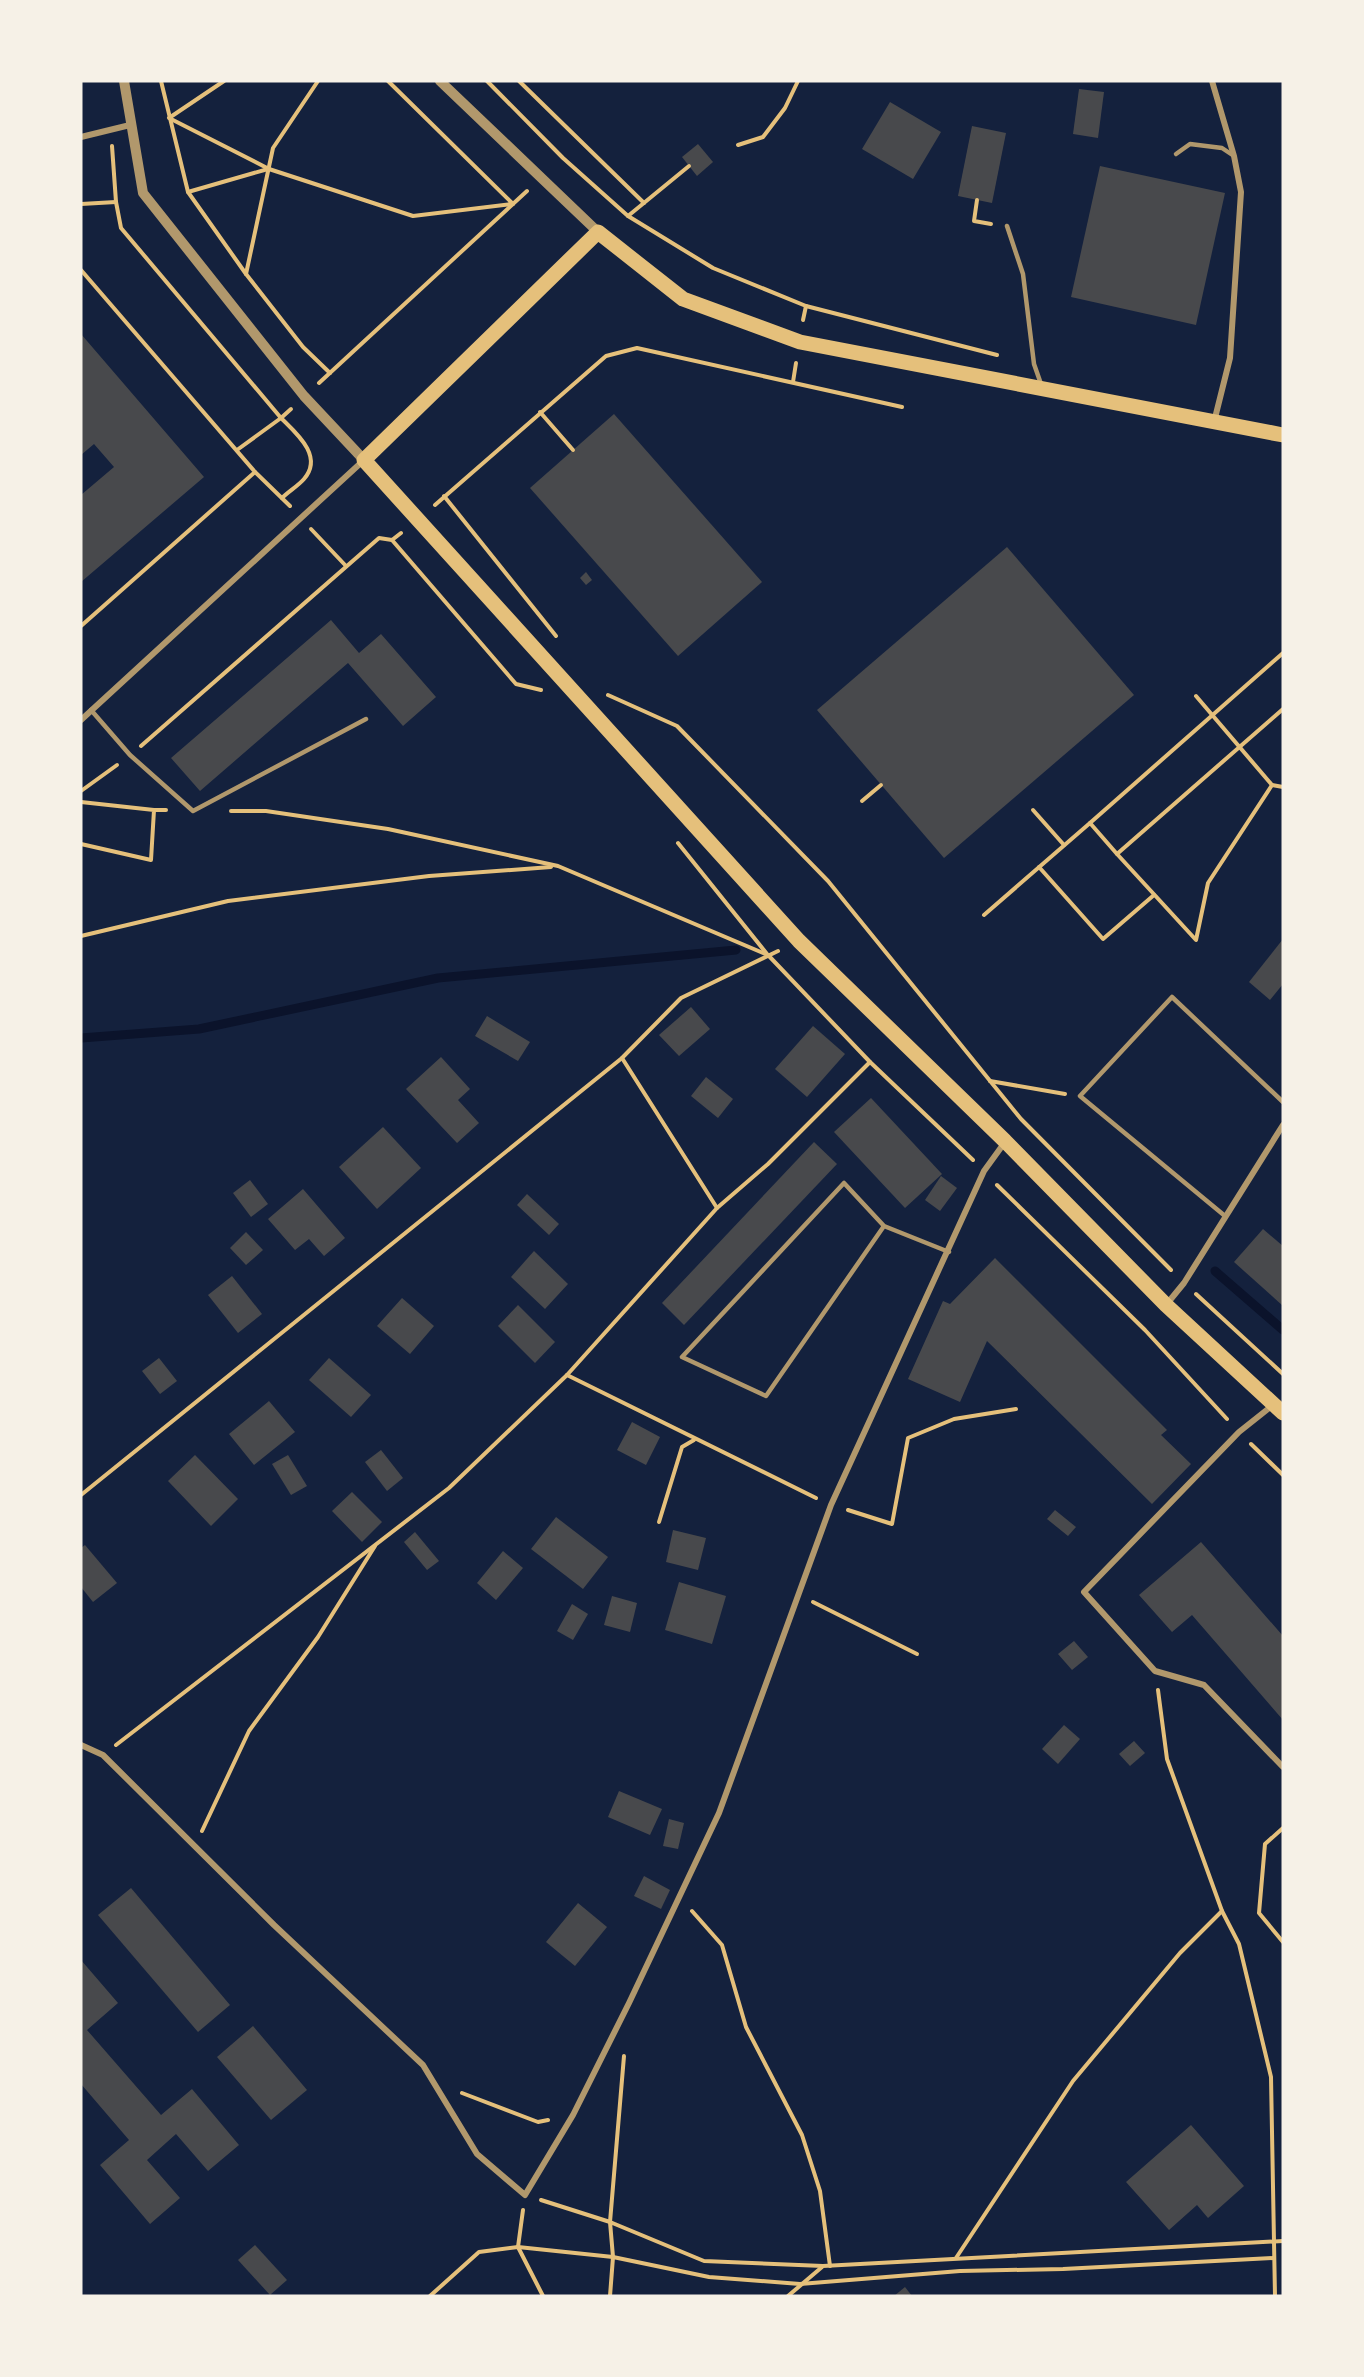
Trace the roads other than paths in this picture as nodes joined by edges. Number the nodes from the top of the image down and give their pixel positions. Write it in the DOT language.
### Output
graph roads {
  1 [pos="124,81"];
  2 [pos="440,81"];
  3 [pos="1212,81"];
  4 [pos="130,125"];
  5 [pos="81,137"];
  6 [pos="1176,154"];
  7 [pos="1234,156"];
  8 [pos="1006,226"];
  9 [pos="598,232"];
  10 [pos="1043,390"];
  11 [pos="1214,423"];
  12 [pos="1283,435"];
  13 [pos="364,460"];
  14 [pos="91,710"];
  15 [pos="366,719"];
  16 [pos="81,720"];
  17 [pos="1283,1102"];
  18 [pos="1283,1125"];
  19 [pos="1005,1141"];
  20 [pos="1225,1216"];
  21 [pos="884,1226"];
  22 [pos="949,1252"];
  23 [pos="1166,1305"];
  24 [pos="1278,1408"];
  25 [pos="81,1745"];
  26 [pos="1283,1767"];
  1 -- 4 [label="street"];
  2 -- 9 [label="street"];
  3 -- 7 [label="street"];
  4 -- 5 [label="street"];
  4 -- 13 [label="street"];
  6 -- 7 [label="lane"];
  7 -- 11 [label="street"];
  8 -- 10 [label="lane"];
  9 -- 10 [label="main road"];
  9 -- 13 [label="main road"];
  10 -- 11 [label="main road"];
  11 -- 12 [label="main road"];
  13 -- 14 [label="street"];
  13 -- 19 [label="main road"];
  14 -- 15 [label="lane"];
  14 -- 16 [label="street"];
  17 -- 20 [label="lane"];
  18 -- 20 [label="street"];
  19 -- 22 [label="street"];
  19 -- 23 [label="main road"];
  20 -- 23 [label="street"];
  21 -- 21 [label="lane"];
  21 -- 22 [label="lane"];
  22 -- 25 [label="street"];
  23 -- 24 [label="main road"];
  24 -- 26 [label="street"];
}
